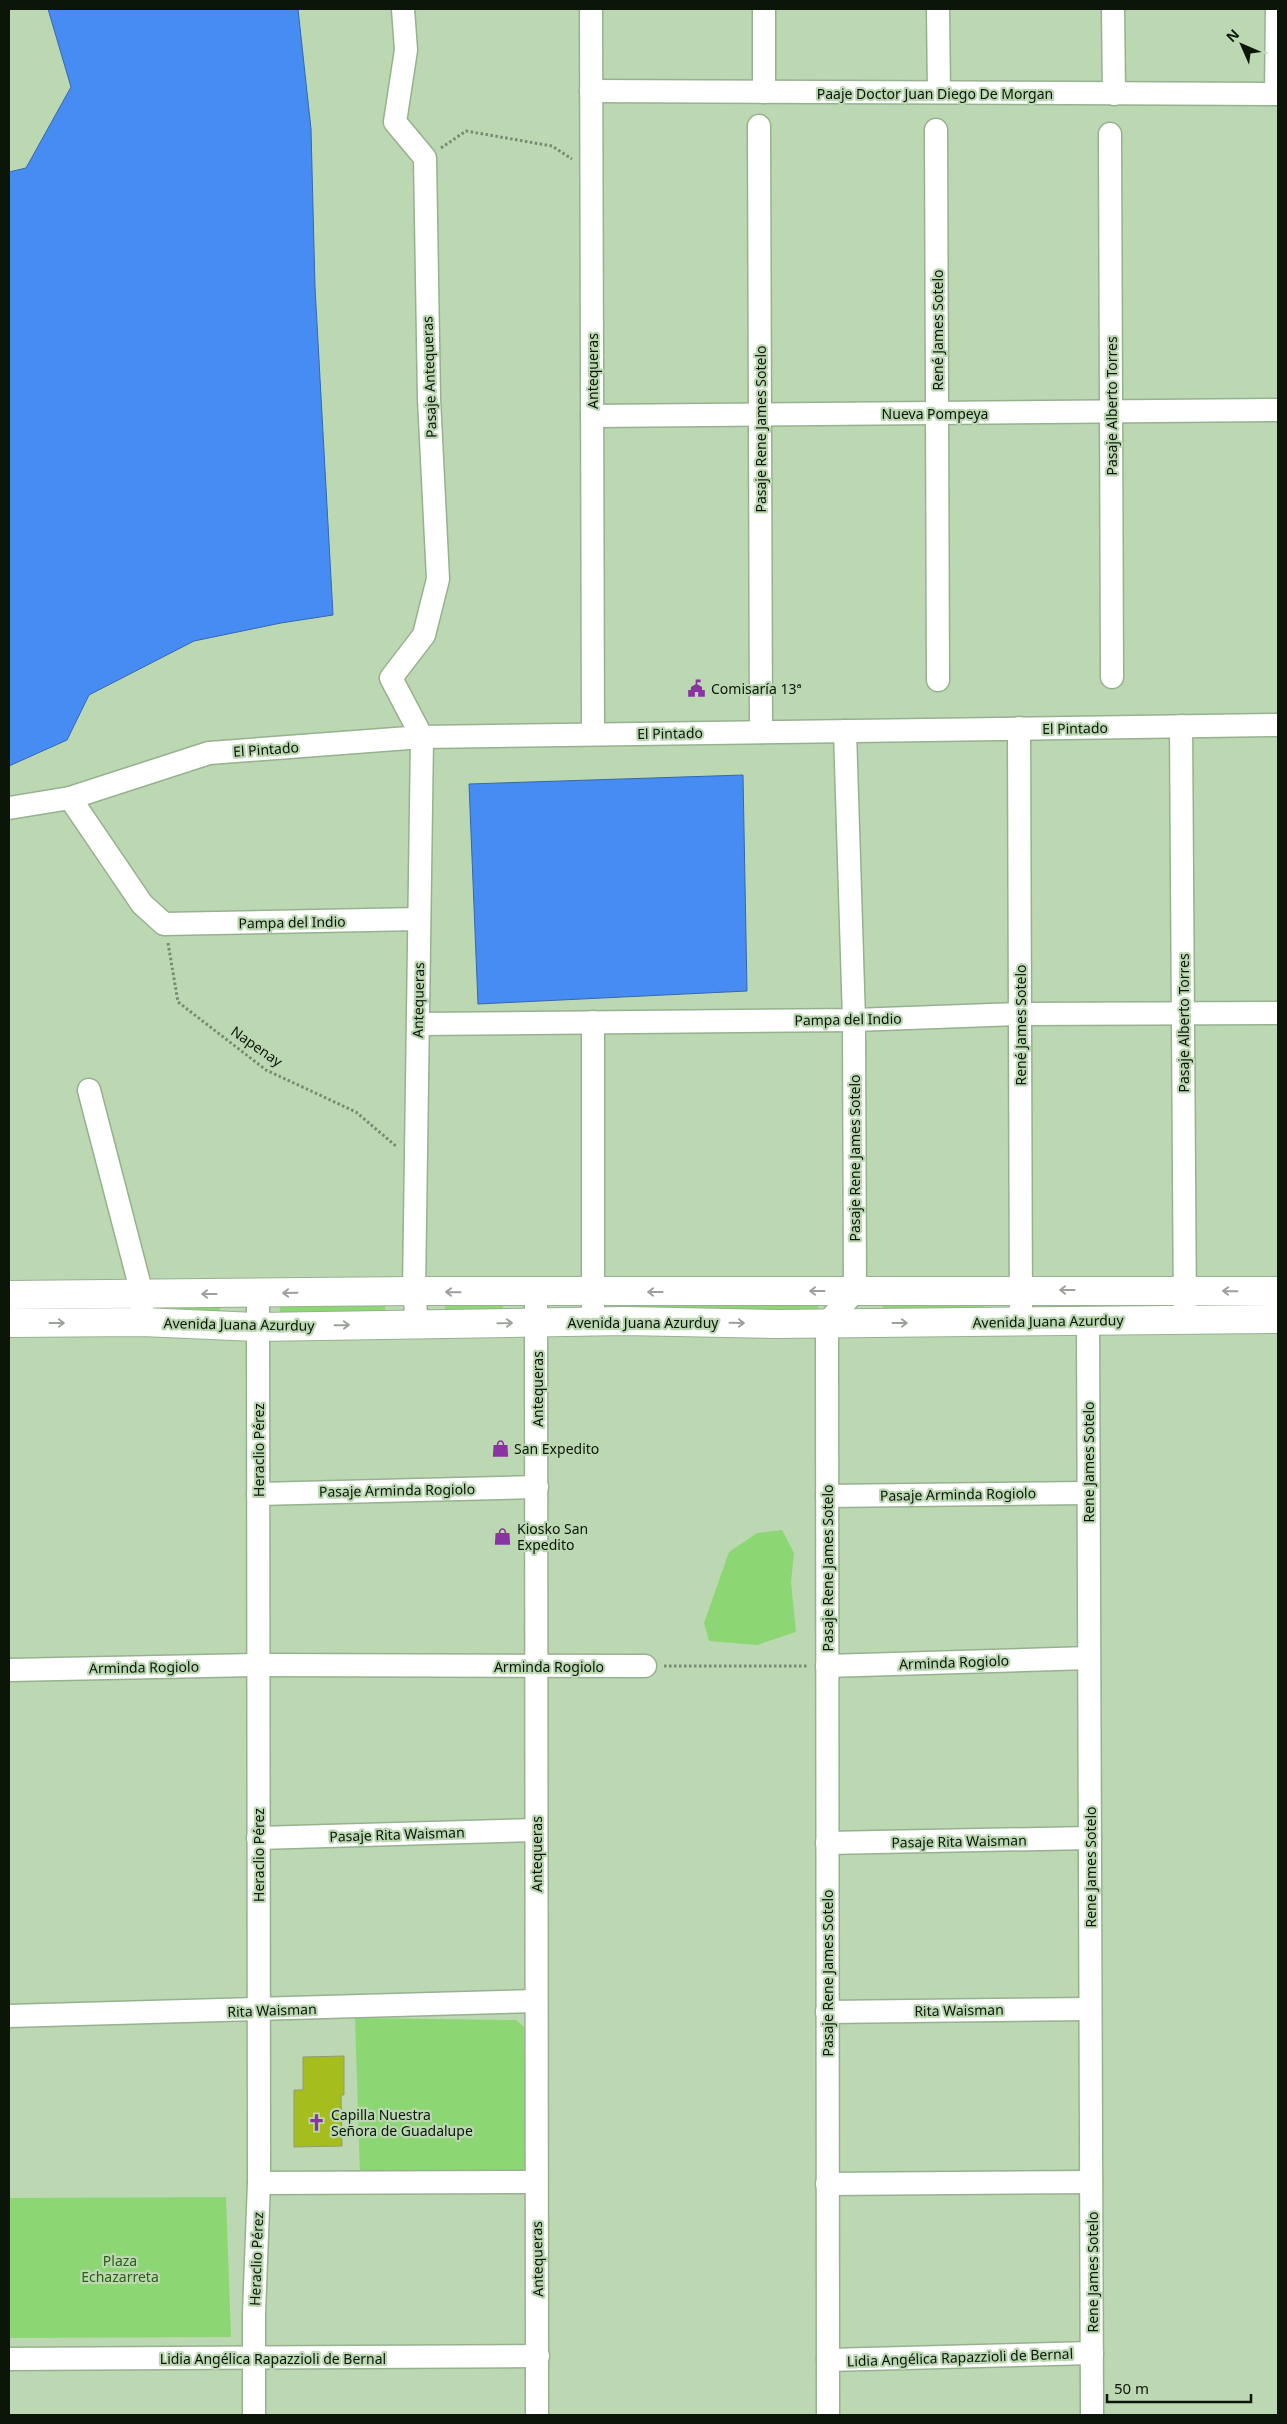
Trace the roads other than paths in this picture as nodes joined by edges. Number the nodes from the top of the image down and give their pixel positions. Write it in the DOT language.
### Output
graph roads {
  1 [pos="403,9"];
  2 [pos="591,9"];
  3 [pos="764,9"];
  4 [pos="938,9"];
  5 [pos="1113,9"];
  6 [pos="1277,9"];
  7 [pos="591,91"];
  8 [pos="764,92"];
  9 [pos="939,92"];
  10 [pos="1114,94"];
  11 [pos="1277,94"];
  12 [pos="759,126"];
  13 [pos="936,130"];
  14 [pos="1110,134"];
  15 [pos="1278,410"];
  16 [pos="1111,412"];
  17 [pos="937,413"];
  18 [pos="760,414"];
  19 [pos="592,416"];
  20 [pos="1112,677"];
  21 [pos="938,680"];
  22 [pos="1278,725"];
  23 [pos="1181,726"];
  24 [pos="1019,728"];
  25 [pos="845,730"];
  26 [pos="761,732"];
  27 [pos="593,734"];
  28 [pos="422,737"];
  29 [pos="70,798"];
  30 [pos="9,808"];
  31 [pos="419,919"];
  32 [pos="1183,1012"];
  33 [pos="1278,1013"];
  34 [pos="1020,1014"];
  35 [pos="854,1020"];
  36 [pos="593,1022"];
  37 [pos="418,1024"];
  38 [pos="90,1090"];
  39 [pos="1020,1290"];
  40 [pos="1185,1290"];
  41 [pos="414,1291"];
  42 [pos="855,1291"];
  43 [pos="1278,1291"];
  44 [pos="593,1292"];
  45 [pos="536,1293"];
  46 [pos="142,1294"];
  47 [pos="258,1294"];
  48 [pos="9,1295"];
  49 [pos="1278,1319"];
  50 [pos="1088,1320"];
  51 [pos="1185,1320"];
  52 [pos="142,1322"];
  53 [pos="537,1322"];
  54 [pos="593,1322"];
  55 [pos="1021,1322"];
  56 [pos="827,1323"];
  57 [pos="9,1324"];
  58 [pos="416,1324"];
  59 [pos="258,1327"];
  60 [pos="536,1487"];
  61 [pos="1088,1493"];
  62 [pos="258,1494"];
  63 [pos="827,1496"];
  64 [pos="1089,1658"];
  65 [pos="258,1665"];
  66 [pos="536,1666"];
  67 [pos="646,1666"];
  68 [pos="827,1666"];
  69 [pos="9,1670"];
  70 [pos="536,1830"];
  71 [pos="258,1838"];
  72 [pos="1090,1838"];
  73 [pos="827,1843"];
  74 [pos="536,2002"];
  75 [pos="1090,2009"];
  76 [pos="258,2011"];
  77 [pos="827,2012"];
  78 [pos="9,2016"];
  79 [pos="536,2182"];
  80 [pos="1092,2182"];
  81 [pos="259,2183"];
  82 [pos="828,2184"];
  83 [pos="1092,2353"];
  84 [pos="538,2356"];
  85 [pos="254,2358"];
  86 [pos="9,2359"];
  87 [pos="828,2360"];
  88 [pos="254,2415"];
  89 [pos="537,2415"];
  90 [pos="828,2415"];
  91 [pos="1092,2415"];
  1 -- 28 [label="street, Pasaje Antequeras"];
  2 -- 7 [label="street, Antequeras"];
  3 -- 8 [label="street"];
  4 -- 9 [label="street"];
  5 -- 10 [label="street"];
  6 -- 11 [label="street"];
  7 -- 8 [label="street, Paaje Doctor Juan Diego De Morgan"];
  7 -- 19 [label="street, Antequeras"];
  8 -- 9 [label="street, Paaje Doctor Juan Diego De Morgan"];
  9 -- 10 [label="street, Paaje Doctor Juan Diego De Morgan"];
  10 -- 11 [label="street, Paaje Doctor Juan Diego De Morgan"];
  12 -- 18 [label="street, Pasaje Rene James Sotelo"];
  13 -- 17 [label="street, René James Sotelo"];
  14 -- 16 [label="street, Pasaje Alberto Torres"];
  15 -- 16 [label="street, Nueva Pompeya"];
  16 -- 17 [label="street, Nueva Pompeya"];
  16 -- 20 [label="street, Pasaje Alberto Torres"];
  17 -- 18 [label="street, Nueva Pompeya"];
  17 -- 21 [label="street, René James Sotelo"];
  18 -- 19 [label="street, Nueva Pompeya"];
  18 -- 26 [label="street, Pasaje Rene James Sotelo"];
  19 -- 27 [label="street, Antequeras"];
  22 -- 23 [label="street, El Pintado"];
  23 -- 24 [label="street, El Pintado"];
  23 -- 32 [label="street, Pasaje Alberto Torres"];
  24 -- 25 [label="street, El Pintado"];
  24 -- 34 [label="street, René James Sotelo"];
  25 -- 26 [label="street, El Pintado"];
  25 -- 35 [label="street, Pasaje Rene James Sotelo"];
  26 -- 27 [label="street, El Pintado"];
  27 -- 28 [label="street, El Pintado"];
  28 -- 29 [label="street, El Pintado"];
  28 -- 31 [label="street, Antequeras"];
  29 -- 30 [label="street, El Pintado"];
  29 -- 31 [label="street, Pampa del Indio"];
  31 -- 37 [label="street, Antequeras"];
  32 -- 33 [label="street, Pampa del Indio"];
  32 -- 34 [label="street, Pampa del Indio"];
  32 -- 40 [label="street, Pasaje Alberto Torres"];
  34 -- 35 [label="street, Pampa del Indio"];
  34 -- 39 [label="street, René James Sotelo"];
  35 -- 36 [label="street, Pampa del Indio"];
  35 -- 42 [label="street, Pasaje Rene James Sotelo"];
  36 -- 37 [label="street, Pampa del Indio"];
  36 -- 44 [label="street"];
  37 -- 41 [label="street, Antequeras"];
  38 -- 46 [label="street"];
  40 -- 39 [label="main road, one-way"];
  39 -- 42 [label="main road"];
  39 -- 55 [label="street, René James Sotelo"];
  43 -- 40 [label="main road, one-way"];
  40 -- 51 [label="street, Pasaje Alberto Torres"];
  45 -- 41 [label="main road, one-way"];
  41 -- 47 [label="main road, one-way"];
  41 -- 58 [label="street, Antequeras"];
  42 -- 44 [label="main road, one-way"];
  42 -- 56 [label="street"];
  44 -- 45 [label="main road"];
  44 -- 54 [label="street"];
  45 -- 53 [label="street, Antequeras"];
  47 -- 46 [label="main road, one-way"];
  46 -- 48 [label="main road"];
  46 -- 52 [label="street"];
  47 -- 59 [label="street, Heraclio Pérez"];
  49 -- 51 [label="main road, Avenida Juana Azurduy"];
  50 -- 51 [label="main road, Avenida Juana Azurduy"];
  50 -- 55 [label="main road, Avenida Juana Azurduy"];
  50 -- 61 [label="street, Rene James Sotelo"];
  57 -- 52 [label="main road, Avenida Juana Azurduy, one-way"];
  52 -- 59 [label="main road, Avenida Juana Azurduy"];
  53 -- 54 [label="main road, Avenida Juana Azurduy"];
  58 -- 53 [label="main road, Avenida Juana Azurduy, one-way"];
  53 -- 60 [label="street, Antequeras"];
  54 -- 56 [label="main road, Avenida Juana Azurduy, one-way"];
  56 -- 55 [label="main road, Avenida Juana Azurduy, one-way"];
  56 -- 63 [label="street, Pasaje Rene James Sotelo"];
  59 -- 58 [label="main road, Avenida Juana Azurduy, one-way"];
  59 -- 62 [label="street, Heraclio Pérez"];
  60 -- 62 [label="street, Pasaje Arminda Rogiolo"];
  60 -- 66 [label="street, Antequeras"];
  61 -- 63 [label="street, Pasaje Arminda Rogiolo"];
  61 -- 64 [label="street, Rene James Sotelo"];
  62 -- 65 [label="street, Heraclio Pérez"];
  63 -- 68 [label="street, Pasaje Rene James Sotelo"];
  64 -- 68 [label="street, Arminda Rogiolo"];
  64 -- 72 [label="street, Rene James Sotelo"];
  65 -- 66 [label="street, Arminda Rogiolo"];
  65 -- 69 [label="street, Arminda Rogiolo"];
  65 -- 71 [label="street, Heraclio Pérez"];
  66 -- 67 [label="street, Arminda Rogiolo"];
  66 -- 70 [label="street, Antequeras"];
  68 -- 73 [label="street, Pasaje Rene James Sotelo"];
  70 -- 71 [label="street, Pasaje Rita Waisman"];
  70 -- 74 [label="street, Antequeras"];
  71 -- 76 [label="street, Heraclio Pérez"];
  72 -- 73 [label="street, Pasaje Rita Waisman"];
  72 -- 75 [label="street, Rene James Sotelo"];
  73 -- 77 [label="street, Pasaje Rene James Sotelo"];
  74 -- 76 [label="street, Rita Waisman"];
  74 -- 79 [label="street, Antequeras"];
  75 -- 77 [label="street, Rita Waisman"];
  75 -- 80 [label="street, Rene James Sotelo"];
  76 -- 78 [label="street, Rita Waisman"];
  76 -- 81 [label="street, Heraclio Pérez"];
  77 -- 82 [label="street, Pasaje Rene James Sotelo"];
  79 -- 81 [label="street"];
  79 -- 84 [label="street, Antequeras"];
  80 -- 82 [label="street"];
  80 -- 83 [label="street, Rene James Sotelo"];
  81 -- 85 [label="street, Heraclio Pérez"];
  82 -- 87 [label="street, Pasaje Rene James Sotelo"];
  83 -- 87 [label="street, Lidia Angélica Rapazzioli de Bernal"];
  83 -- 91 [label="street, Rene James Sotelo"];
  84 -- 85 [label="street, Lidia Angélica Rapazzioli de Bernal"];
  84 -- 89 [label="street, Antequeras"];
  85 -- 86 [label="street, Lidia Angélica Rapazzioli de Bernal"];
  85 -- 88 [label="street, Heraclio Pérez"];
  87 -- 90 [label="street, Pasaje Rene James Sotelo"];
}
